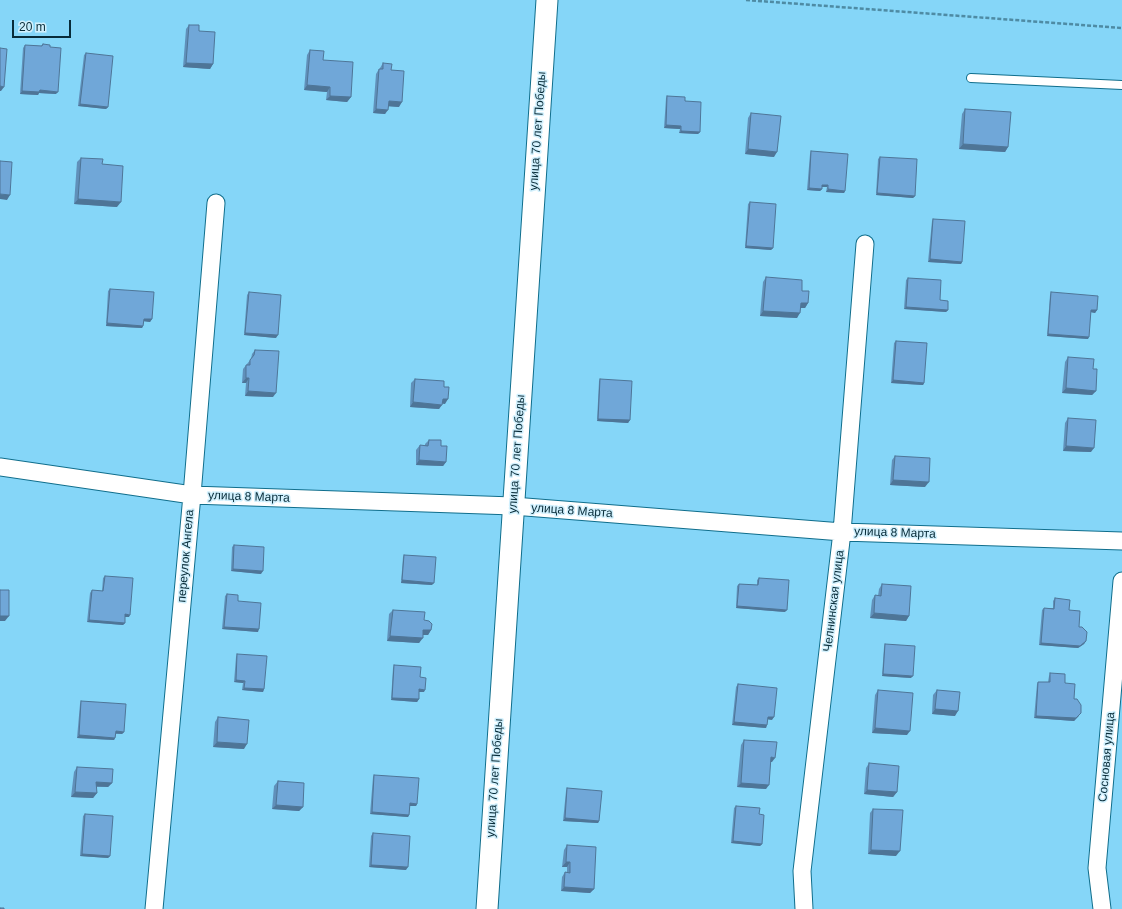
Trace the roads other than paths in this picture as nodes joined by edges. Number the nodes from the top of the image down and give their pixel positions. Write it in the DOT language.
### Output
graph roads {
  1 [pos="547,0"];
  2 [pos="971,78"];
  3 [pos="1122,85"];
  4 [pos="216,203"];
  5 [pos="865,244"];
  6 [pos="0,467"];
  7 [pos="192,495"];
  8 [pos="513,506"];
  9 [pos="842,532"];
  10 [pos="1122,541"];
  11 [pos="1122,580"];
  12 [pos="154,909"];
  13 [pos="487,909"];
  14 [pos="804,909"];
  15 [pos="1102,909"];
  1 -- 8 [label="street, улица 70 лет Победы"];
  2 -- 3 [label="lane"];
  4 -- 7 [label="street, переулок Ангела"];
  5 -- 9 [label="street, Челнинская улица"];
  6 -- 7 [label="street, улица 8 Марта"];
  7 -- 8 [label="street, улица 8 Марта"];
  7 -- 12 [label="street, переулок Ангела"];
  8 -- 9 [label="street, улица 8 Марта"];
  8 -- 13 [label="street, улица 70 лет Победы"];
  9 -- 10 [label="street, улица 8 Марта"];
  9 -- 14 [label="street, Челнинская улица"];
  11 -- 15 [label="street, Сосновая улица"];
}
